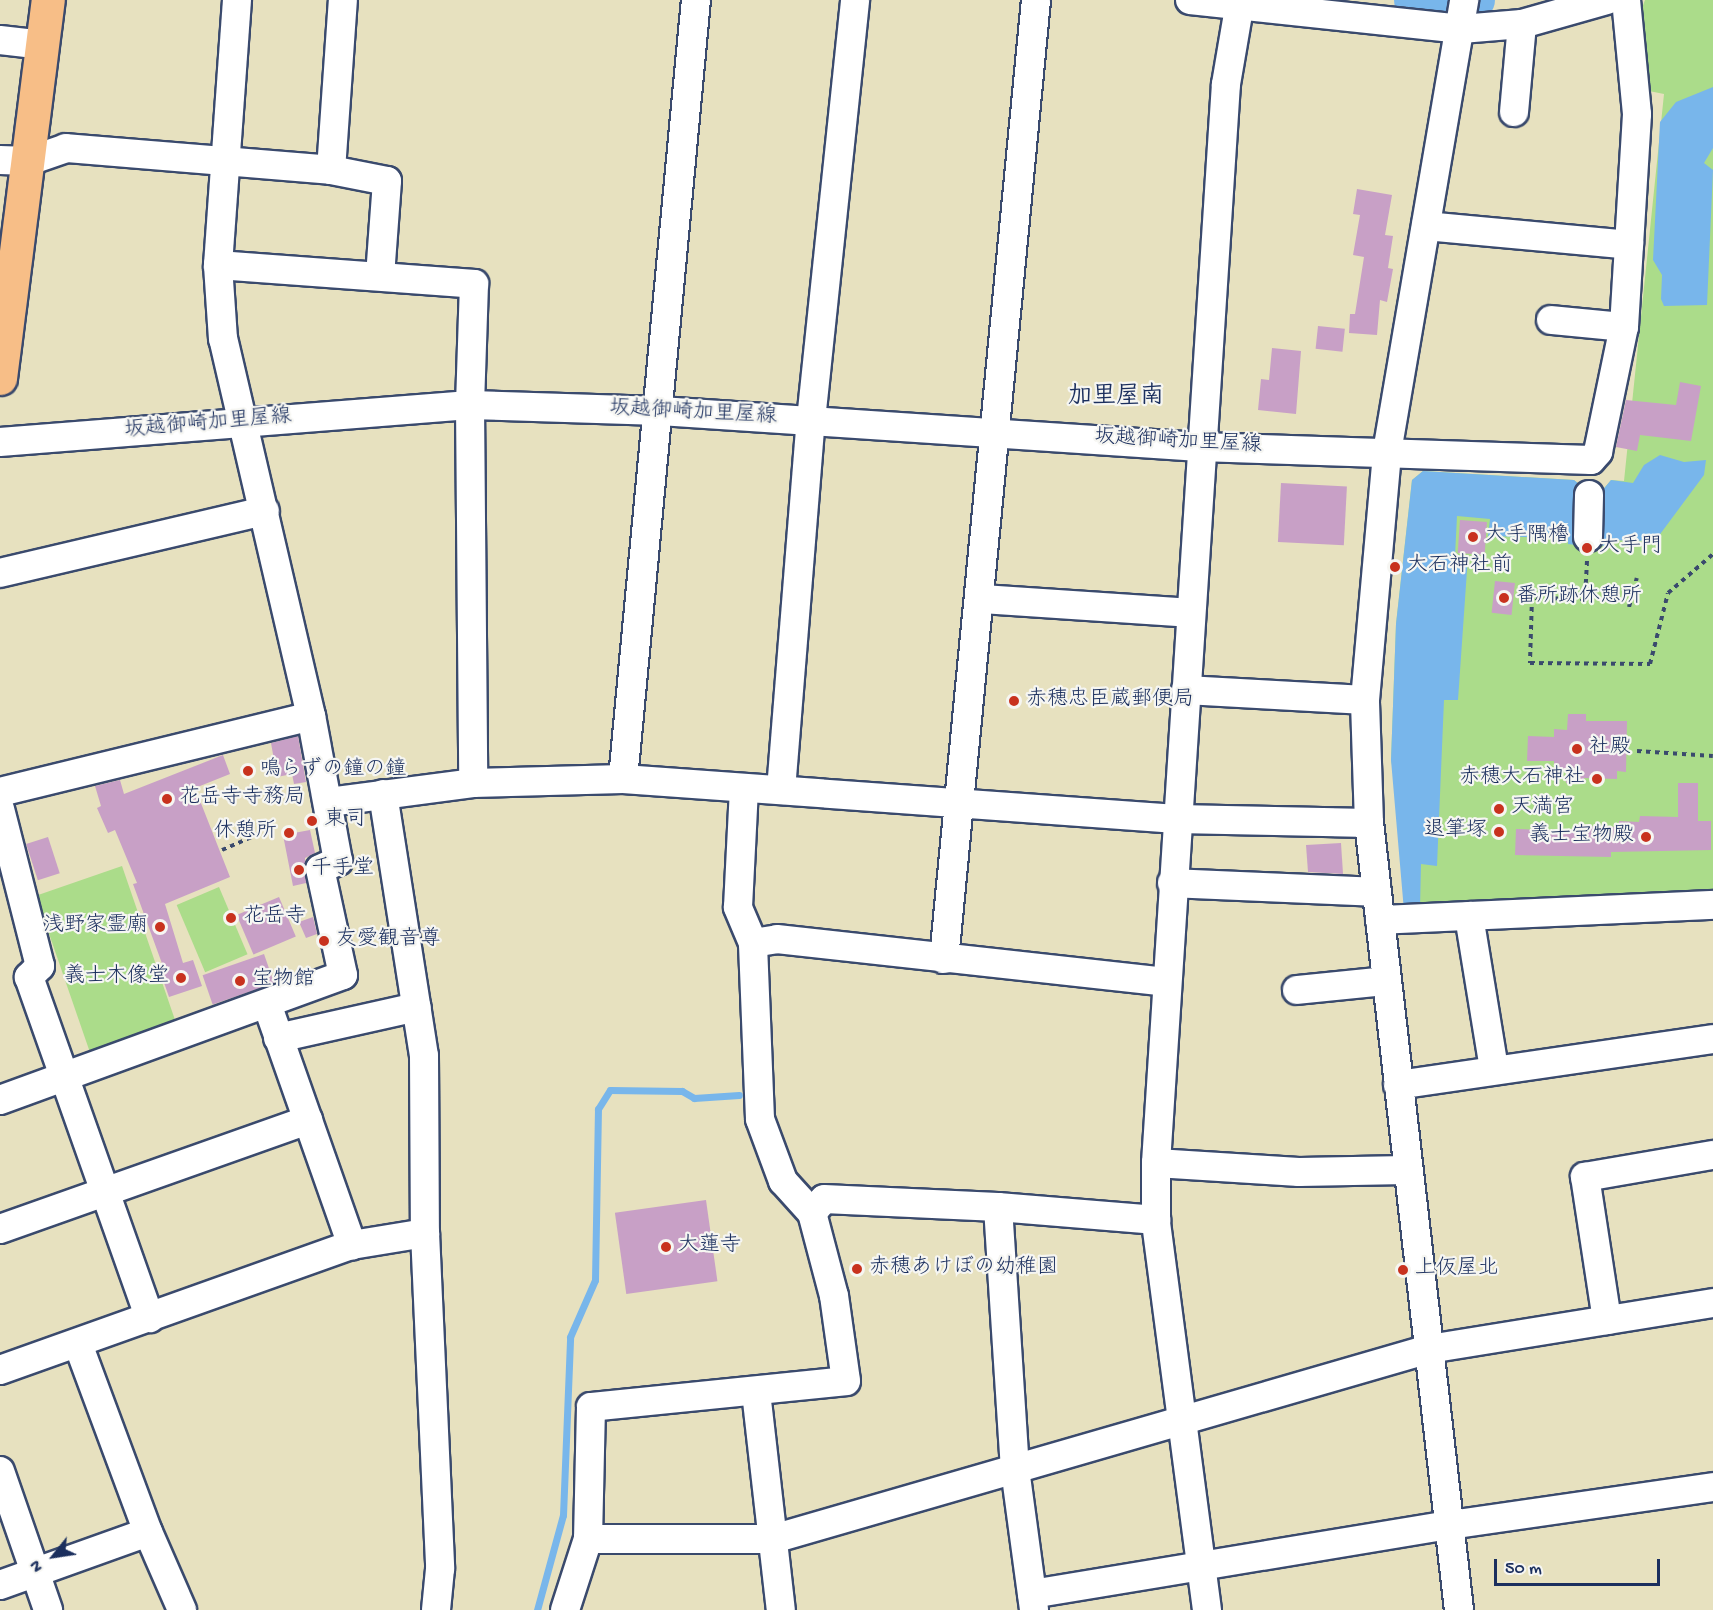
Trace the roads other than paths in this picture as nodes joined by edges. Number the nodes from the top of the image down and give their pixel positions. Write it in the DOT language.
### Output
graph roads {
  1 [pos="48,0"];
  2 [pos="237,0"];
  3 [pos="343,0"];
  4 [pos="696,0"];
  5 [pos="855,0"];
  6 [pos="1036,0"];
  7 [pos="1190,0"];
  8 [pos="1606,0"];
  9 [pos="1626,0"];
  10 [pos="1239,8"];
  11 [pos="1462,17"];
  12 [pos="1522,24"];
  13 [pos="0,40"];
  14 [pos="44,45"];
  15 [pos="1514,112"];
  16 [pos="14,161"];
  17 [pos="226,162"];
  18 [pos="331,170"];
  19 [pos="1426,225"];
  20 [pos="1629,245"];
  21 [pos="218,265"];
  22 [pos="380,276"];
  23 [pos="1551,320"];
  24 [pos="1624,327"];
  25 [pos="0,378"];
  26 [pos="470,405"];
  27 [pos="660,411"];
  28 [pos="811,420"];
  29 [pos="240,422"];
  30 [pos="995,431"];
  31 [pos="0,442"];
  32 [pos="1200,447"];
  33 [pos="1387,452"];
  34 [pos="1589,495"];
  35 [pos="265,511"];
  36 [pos="1588,548"];
  37 [pos="0,573"];
  38 [pos="981,599"];
  39 [pos="1190,613"];
  40 [pos="1186,690"];
  41 [pos="1365,700"];
  42 [pos="311,716"];
  43 [pos="623,779"];
  44 [pos="473,783"];
  45 [pos="744,789"];
  46 [pos="781,790"];
  47 [pos="0,792"];
  48 [pos="383,794"];
  49 [pos="329,802"];
  50 [pos="961,802"];
  51 [pos="0,809"];
  52 [pos="1178,819"];
  53 [pos="1369,823"];
  54 [pos="1172,883"];
  55 [pos="1377,892"];
  56 [pos="1713,905"];
  57 [pos="1469,916"];
  58 [pos="1380,920"];
  59 [pos="753,943"];
  60 [pos="944,959"];
  61 [pos="1386,981"];
  62 [pos="1164,982"];
  63 [pos="1297,990"];
  64 [pos="267,1004"];
  65 [pos="417,1007"];
  66 [pos="278,1038"];
  67 [pos="1713,1039"];
  68 [pos="1494,1069"];
  69 [pos="64,1078"];
  70 [pos="1398,1084"];
  71 [pos="0,1101"];
  72 [pos="308,1120"];
  73 [pos="1713,1155"];
  74 [pos="1156,1163"];
  75 [pos="1407,1170"];
  76 [pos="106,1191"];
  77 [pos="998,1207"];
  78 [pos="812,1213"];
  79 [pos="1156,1220"];
  80 [pos="0,1229"];
  81 [pos="425,1233"];
  82 [pos="352,1245"];
  83 [pos="1713,1303"];
  84 [pos="150,1318"];
  85 [pos="1607,1320"];
  86 [pos="78,1344"];
  87 [pos="1429,1349"];
  88 [pos="0,1370"];
  89 [pos="756,1392"];
  90 [pos="1183,1420"];
  91 [pos="1015,1469"];
  92 [pos="0,1471"];
  93 [pos="1713,1487"];
  94 [pos="1450,1525"];
  95 [pos="148,1532"];
  96 [pos="588,1539"];
  97 [pos="773,1539"];
  98 [pos="1201,1568"];
  99 [pos="35,1575"];
  100 [pos="0,1585"];
  101 [pos="1033,1602"];
  102 [pos="48,1610"];
  103 [pos="182,1610"];
  104 [pos="436,1610"];
  105 [pos="565,1610"];
  106 [pos="781,1610"];
  107 [pos="1207,1610"];
  108 [pos="1459,1610"];
  1 -- 14 [label="main road"];
  2 -- 17 [label="street"];
  3 -- 18 [label="street"];
  4 -- 27 [label="street"];
  5 -- 28 [label="street"];
  6 -- 30 [label="street"];
  7 -- 10 [label="street"];
  8 -- 12 [label="street"];
  9 -- 20 [label="street"];
  10 -- 11 [label="street"];
  10 -- 32 [label="street"];
  11 -- 12 [label="street"];
  11 -- 19 [label="street"];
  12 -- 15 [label="street"];
  13 -- 14 [label="street"];
  14 -- 16 [label="main road"];
  16 -- 17 [label="street"];
  16 -- 25 [label="main road"];
  17 -- 18 [label="street"];
  17 -- 21 [label="street"];
  18 -- 22 [label="street"];
  19 -- 20 [label="street"];
  19 -- 33 [label="street"];
  20 -- 24 [label="street"];
  21 -- 22 [label="street"];
  21 -- 29 [label="street"];
  22 -- 26 [label="street"];
  23 -- 24 [label="street"];
  24 -- 33 [label="street, 坂越御崎加里屋線"];
  26 -- 27 [label="street, 坂越御崎加里屋線"];
  26 -- 29 [label="street, 坂越御崎加里屋線"];
  26 -- 44 [label="street"];
  27 -- 28 [label="street, 坂越御崎加里屋線"];
  27 -- 43 [label="street"];
  28 -- 30 [label="street, 坂越御崎加里屋線"];
  28 -- 46 [label="street"];
  29 -- 31 [label="street, 坂越御崎加里屋線"];
  29 -- 35 [label="street"];
  30 -- 32 [label="street, 坂越御崎加里屋線"];
  30 -- 38 [label="street"];
  32 -- 33 [label="street, 坂越御崎加里屋線"];
  32 -- 39 [label="street"];
  33 -- 41 [label="street"];
  34 -- 36 [label="street"];
  35 -- 37 [label="street"];
  35 -- 42 [label="street"];
  38 -- 39 [label="street"];
  38 -- 50 [label="street"];
  39 -- 40 [label="street"];
  40 -- 41 [label="street"];
  40 -- 52 [label="street"];
  41 -- 53 [label="street"];
  42 -- 47 [label="street"];
  42 -- 49 [label="street"];
  43 -- 44 [label="street"];
  43 -- 45 [label="street"];
  44 -- 48 [label="street"];
  45 -- 46 [label="street"];
  45 -- 59 [label="street"];
  46 -- 50 [label="street"];
  48 -- 49 [label="street"];
  48 -- 65 [label="street"];
  49 -- 64 [label="street"];
  50 -- 52 [label="street"];
  50 -- 60 [label="street"];
  51 -- 69 [label="street"];
  52 -- 53 [label="street"];
  52 -- 54 [label="street"];
  53 -- 55 [label="street"];
  54 -- 55 [label="street"];
  54 -- 62 [label="street"];
  55 -- 58 [label="street"];
  56 -- 57 [label="street"];
  57 -- 58 [label="street"];
  57 -- 68 [label="street"];
  58 -- 61 [label="street"];
  59 -- 60 [label="street"];
  59 -- 78 [label="street"];
  60 -- 62 [label="street"];
  61 -- 63 [label="street"];
  61 -- 70 [label="street"];
  62 -- 74 [label="street"];
  64 -- 66 [label="street"];
  64 -- 69 [label="street"];
  65 -- 66 [label="street"];
  65 -- 81 [label="street"];
  66 -- 72 [label="street"];
  67 -- 68 [label="street"];
  68 -- 70 [label="street"];
  69 -- 71 [label="street"];
  69 -- 76 [label="street"];
  70 -- 75 [label="street"];
  72 -- 76 [label="street"];
  72 -- 82 [label="street"];
  73 -- 85 [label="street"];
  74 -- 75 [label="street"];
  74 -- 79 [label="street"];
  75 -- 87 [label="street"];
  76 -- 80 [label="street"];
  76 -- 84 [label="street"];
  77 -- 78 [label="street"];
  77 -- 79 [label="street"];
  77 -- 91 [label="street"];
  78 -- 89 [label="street"];
  79 -- 90 [label="street"];
  81 -- 82 [label="street"];
  81 -- 104 [label="street"];
  82 -- 84 [label="street"];
  83 -- 85 [label="street"];
  84 -- 86 [label="street"];
  85 -- 87 [label="street"];
  86 -- 88 [label="street"];
  86 -- 95 [label="street"];
  87 -- 90 [label="street"];
  87 -- 94 [label="street"];
  89 -- 96 [label="street"];
  89 -- 97 [label="street"];
  90 -- 91 [label="street"];
  90 -- 98 [label="street"];
  91 -- 97 [label="street"];
  91 -- 101 [label="street"];
  92 -- 99 [label="street"];
  93 -- 94 [label="street"];
  94 -- 98 [label="street"];
  94 -- 108 [label="street"];
  95 -- 99 [label="street"];
  95 -- 103 [label="street"];
  96 -- 97 [label="street"];
  96 -- 105 [label="street"];
  97 -- 106 [label="street"];
  98 -- 101 [label="street"];
  98 -- 107 [label="street"];
  99 -- 100 [label="street"];
  99 -- 102 [label="street"];
}
